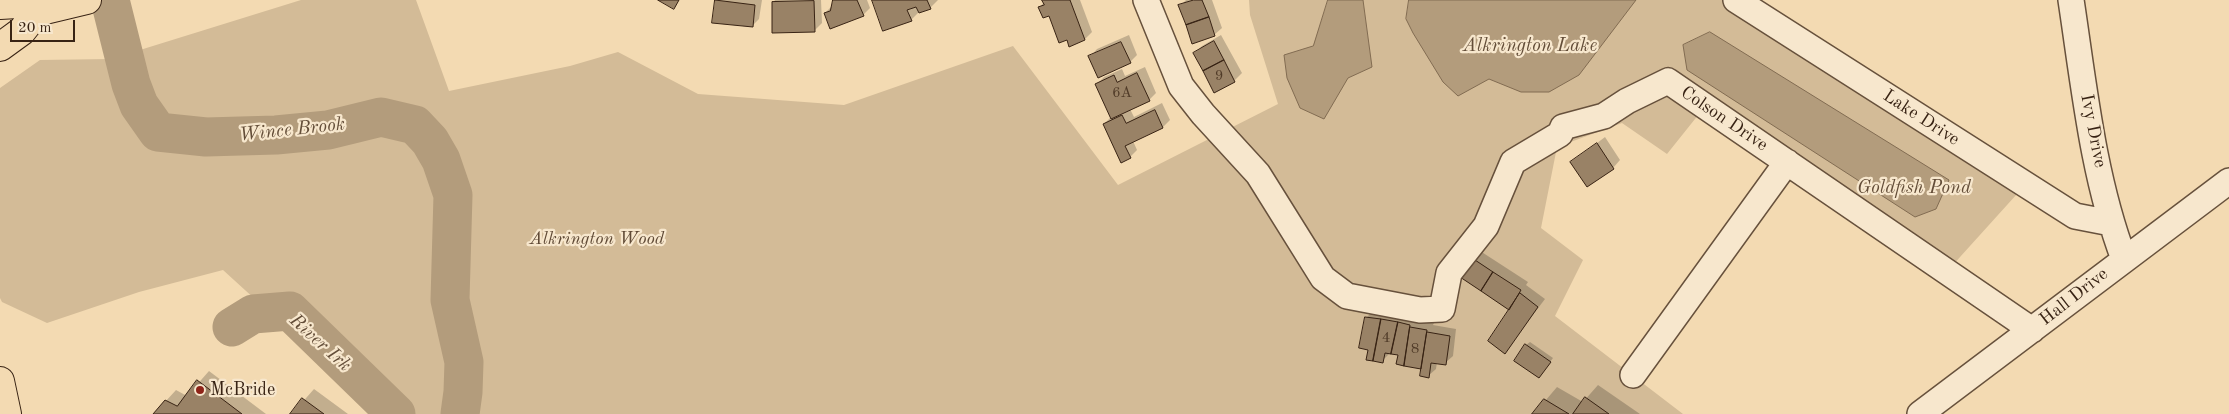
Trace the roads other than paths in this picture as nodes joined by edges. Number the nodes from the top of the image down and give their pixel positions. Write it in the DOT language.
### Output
graph roads {
  1 [pos="86,0"];
  2 [pos="1146,0"];
  3 [pos="1736,0"];
  4 [pos="2071,0"];
  5 [pos="0,5"];
  6 [pos="37,12"];
  7 [pos="0,47"];
  8 [pos="1787,162"];
  9 [pos="2229,181"];
  10 [pos="2111,223"];
  11 [pos="2124,259"];
  12 [pos="2032,330"];
  13 [pos="1633,375"];
  14 [pos="0,381"];
  15 [pos="7,414"];
  16 [pos="1920,414"];
  1 -- 6 [label="main road"];
  2 -- 8 [label="street, Colson Drive"];
  3 -- 10 [label="street, Lake Drive"];
  4 -- 10 [label="street, Ivy Drive"];
  5 -- 6 [label="main road"];
  6 -- 7 [label="main road"];
  8 -- 12 [label="street, Colson Drive"];
  8 -- 13 [label="street, Colson Drive"];
  9 -- 11 [label="street, Hall Drive"];
  10 -- 11 [label="street, Ivy Drive"];
  11 -- 12 [label="street, Hall Drive"];
  12 -- 16 [label="street, Hall Drive"];
  14 -- 15 [label="main road"];
}
